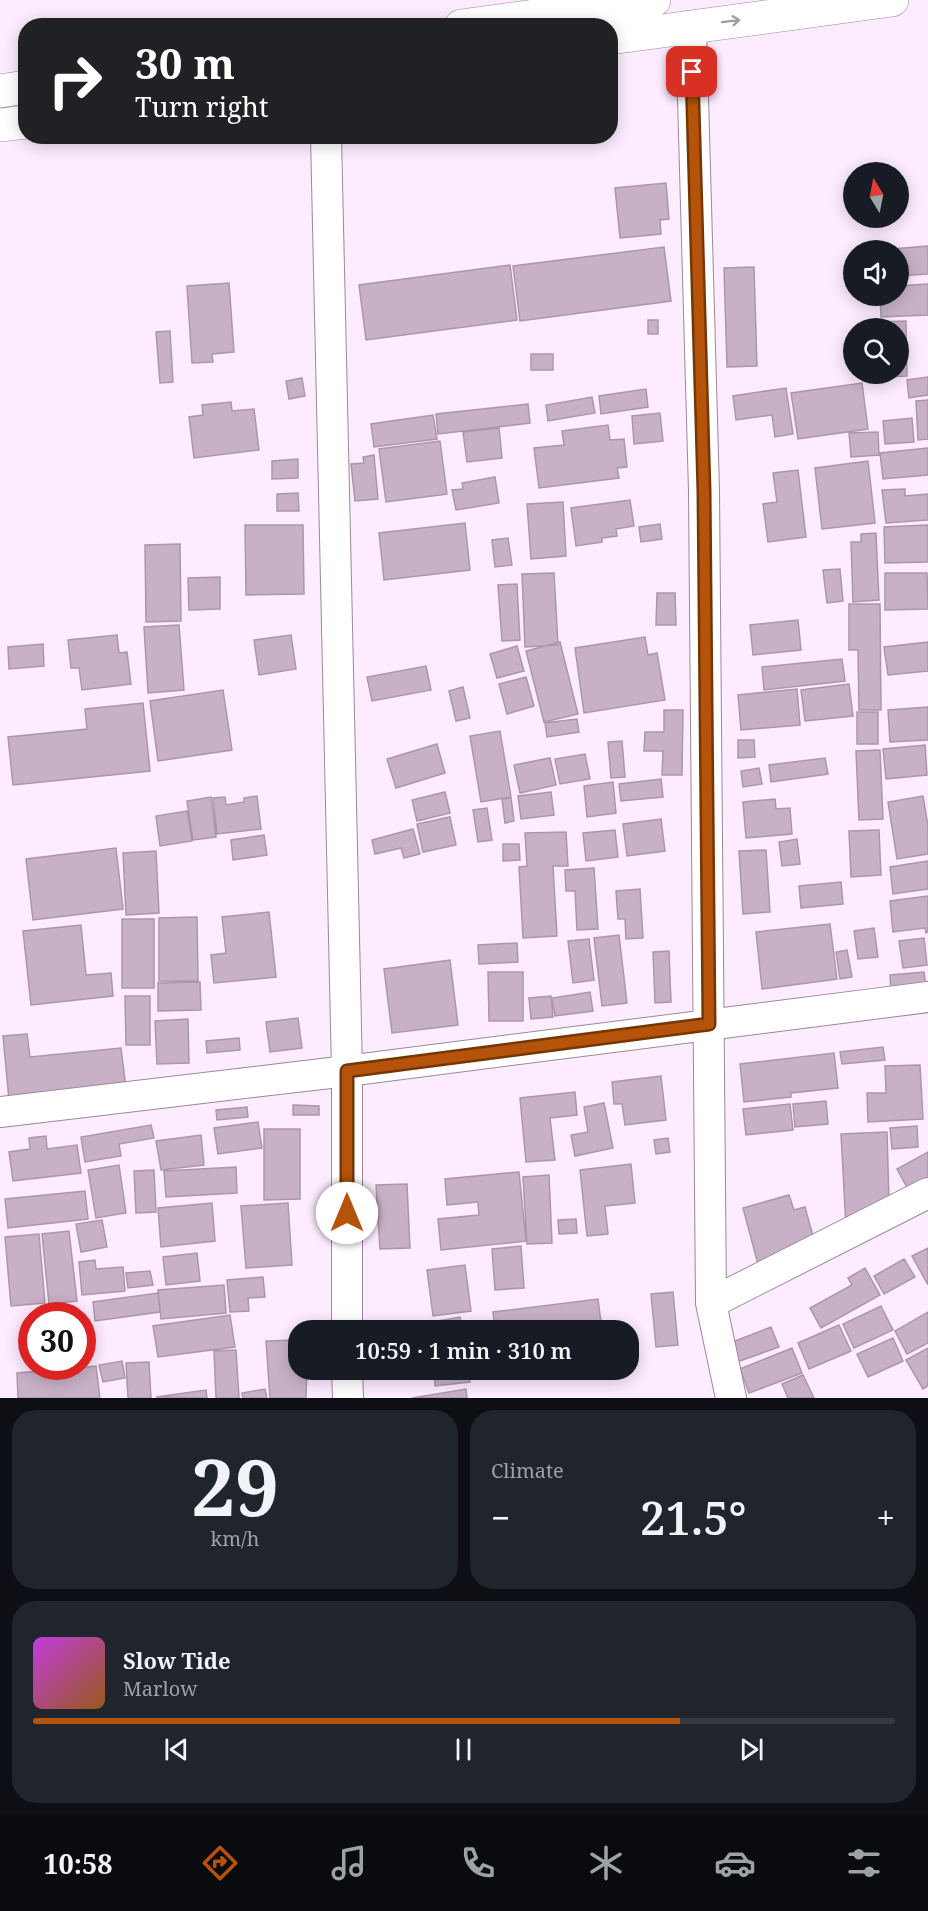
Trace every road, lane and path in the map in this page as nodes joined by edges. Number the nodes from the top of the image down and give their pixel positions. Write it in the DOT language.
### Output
graph roads {
  1 [pos="654,0"];
  2 [pos="892,0"];
  3 [pos="520,18"];
  4 [pos="691,26"];
  5 [pos="618,37"];
  6 [pos="18,88"];
  7 [pos="0,91"];
  8 [pos="18,123"];
  9 [pos="0,125"];
  10 [pos="326,144"];
  11 [pos="928,996"];
  12 [pos="709,1024"];
  13 [pos="347,1071"];
  14 [pos="0,1112"];
  15 [pos="928,1193"];
  16 [pos="711,1303"];
  17 [pos="347,1320"];
  18 [pos="347,1380"];
  19 [pos="348,1398"];
  20 [pos="731,1398"];
  1 -- 3 [label="highway"];
  4 -- 2 [label="highway, one-way"];
  4 -- 5 [label="highway"];
  4 -- 12 [label="street"];
  6 -- 7 [label="highway"];
  8 -- 9 [label="highway"];
  10 -- 13 [label="street"];
  11 -- 12 [label="street"];
  12 -- 13 [label="street"];
  12 -- 16 [label="street"];
  13 -- 14 [label="street"];
  13 -- 17 [label="street"];
  15 -- 16 [label="street"];
  16 -- 20 [label="street"];
  18 -- 19 [label="street"];
}
